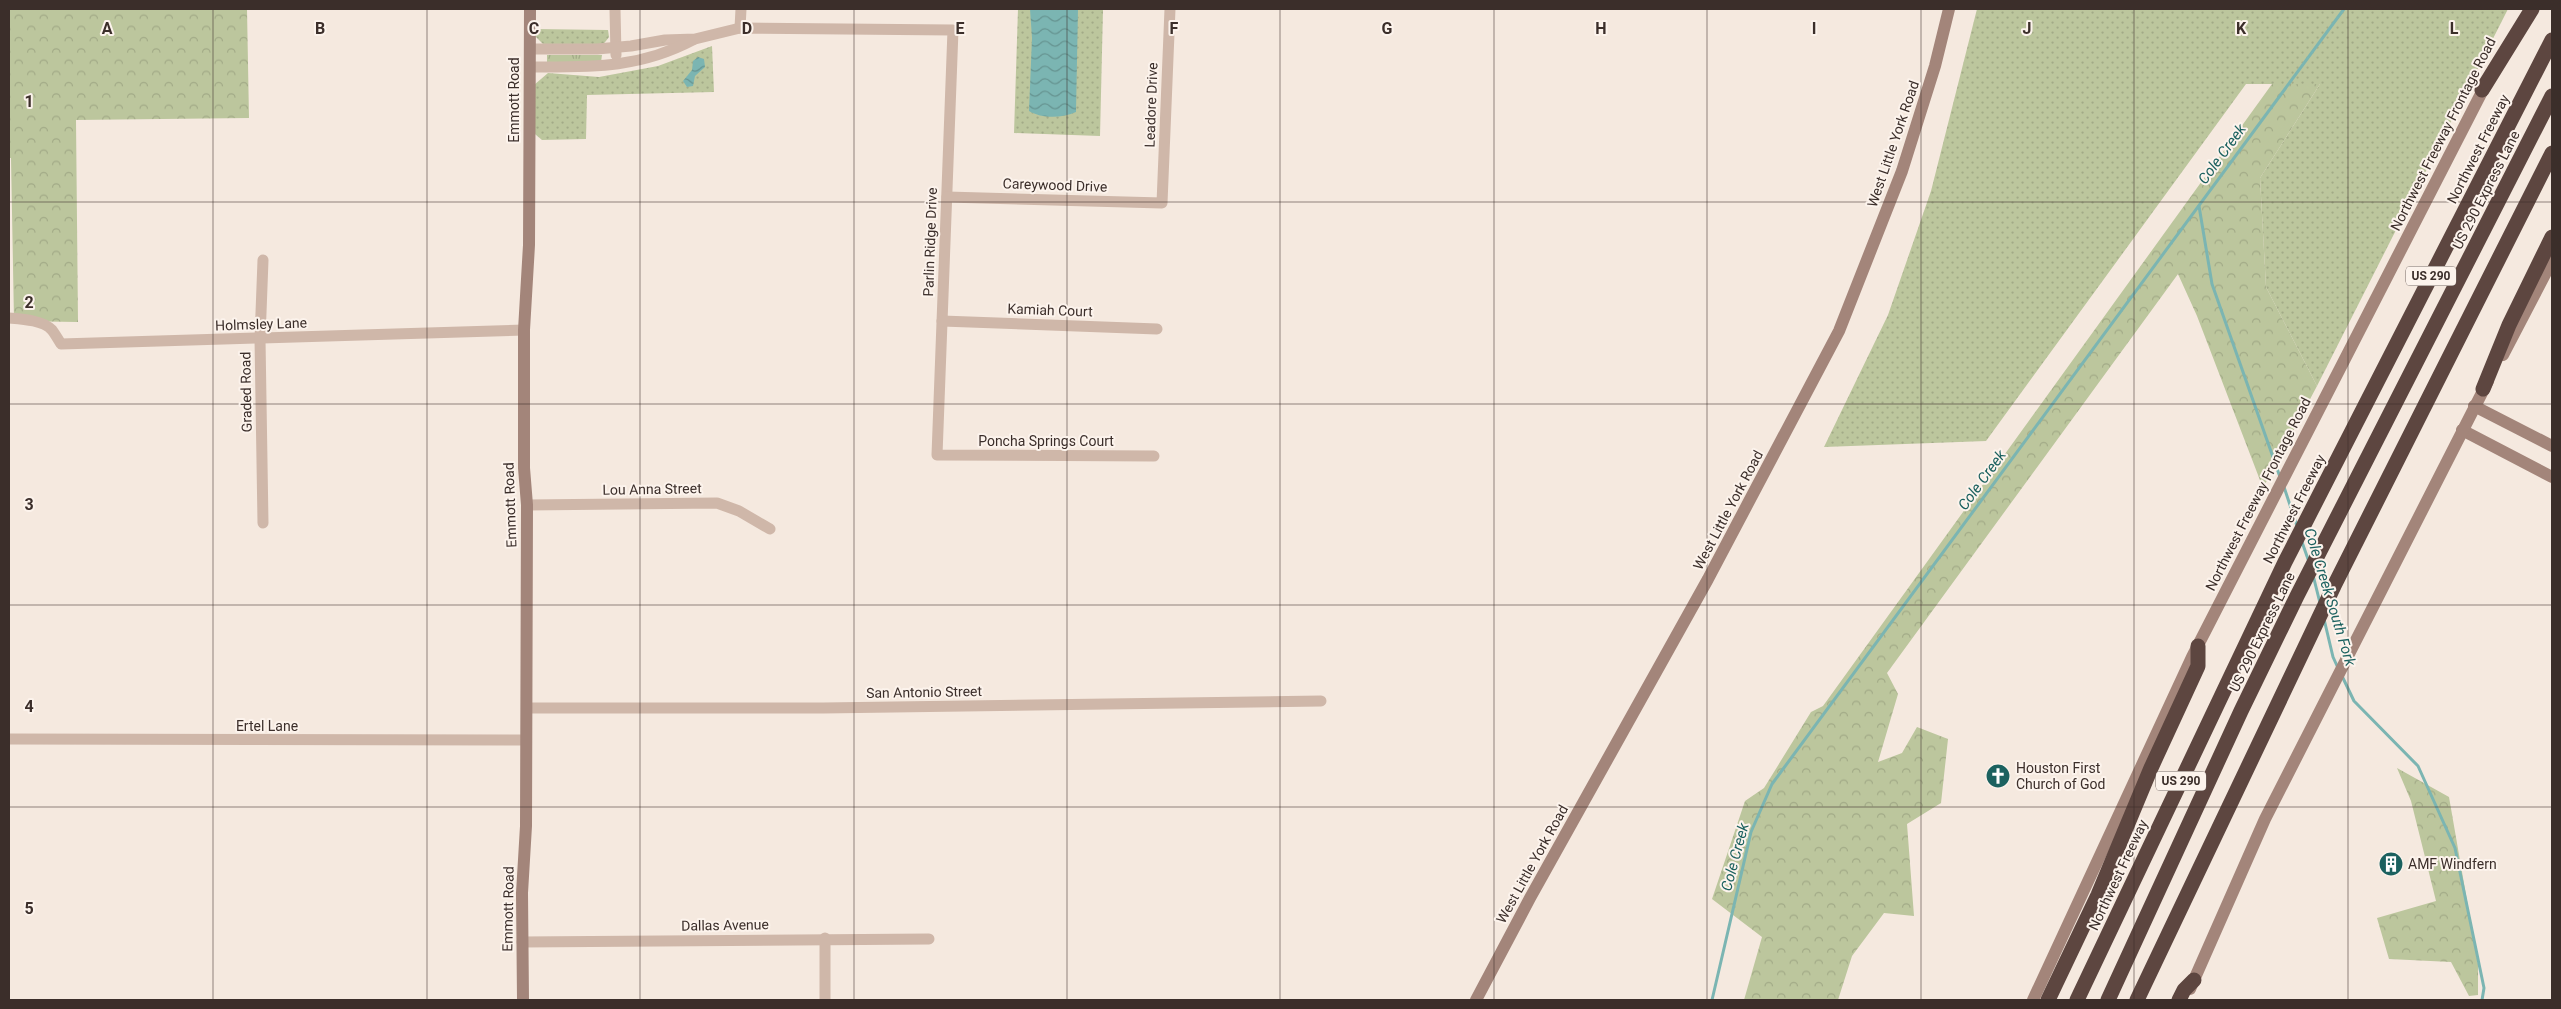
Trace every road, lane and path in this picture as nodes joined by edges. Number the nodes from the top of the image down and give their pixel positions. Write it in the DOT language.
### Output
graph roads {
  1 [pos="530,9"];
  2 [pos="615,9"];
  3 [pos="741,9"];
  4 [pos="1170,9"];
  5 [pos="1949,9"];
  6 [pos="2524,9"];
  7 [pos="2532,9"];
  8 [pos="740,28"];
  9 [pos="695,39"];
  10 [pos="2552,40"];
  11 [pos="614,48"];
  12 [pos="530,49"];
  13 [pos="617,64"];
  14 [pos="530,66"];
  15 [pos="2482,90"];
  16 [pos="2552,96"];
  17 [pos="2552,153"];
  18 [pos="947,197"];
  19 [pos="1162,203"];
  20 [pos="2552,237"];
  21 [pos="263,260"];
  22 [pos="2552,261"];
  23 [pos="9,318"];
  24 [pos="942,321"];
  25 [pos="1158,329"];
  26 [pos="524,330"];
  27 [pos="260,339"];
  28 [pos="2483,389"];
  29 [pos="2474,406"];
  30 [pos="2462,430"];
  31 [pos="2552,446"];
  32 [pos="937,456"];
  33 [pos="1154,456"];
  34 [pos="2552,477"];
  35 [pos="527,506"];
  36 [pos="263,524"];
  37 [pos="770,529"];
  38 [pos="2198,646"];
  39 [pos="1321,701"];
  40 [pos="526,708"];
  41 [pos="9,739"];
  42 [pos="525,740"];
  43 [pos="826,938"];
  44 [pos="929,939"];
  45 [pos="522,942"];
  46 [pos="2194,980"];
  47 [pos="523,1000"];
  48 [pos="825,1000"];
  49 [pos="1476,1000"];
  50 [pos="2033,1000"];
  51 [pos="2048,1000"];
  52 [pos="2077,1000"];
  53 [pos="2108,1000"];
  54 [pos="2137,1000"];
  55 [pos="2178,1000"];
  56 [pos="2185,1000"];
  1 -- 12 [label="main road, Emmott Road"];
  2 -- 11 [label="street"];
  3 -- 8 [label="street"];
  4 -- 19 [label="street, Leadore Drive"];
  5 -- 49 [label="main road, West Little York Road"];
  6 -- 15 [label="main road, Northwest Freeway Frontage Road"];
  7 -- 15 [label="highway"];
  8 -- 9 [label="street"];
  8 -- 18 [label="street, Parlin Ridge Drive"];
  9 -- 11 [label="street"];
  9 -- 13 [label="street"];
  10 -- 52 [label="highway, Northwest Freeway / US 290"];
  11 -- 12 [label="street"];
  11 -- 13 [label="street"];
  12 -- 14 [label="main road, Emmott Road"];
  13 -- 14 [label="street"];
  14 -- 26 [label="main road, Emmott Road"];
  15 -- 38 [label="main road, Northwest Freeway Frontage Road"];
  16 -- 53 [label="highway, US 290 Express Lane"];
  17 -- 54 [label="highway"];
  18 -- 19 [label="street, Careywood Drive"];
  18 -- 24 [label="street, Parlin Ridge Drive"];
  20 -- 28 [label="highway"];
  21 -- 27 [label="street, Graded Road"];
  22 -- 28 [label="main road"];
  23 -- 27 [label="street, Holmsley Lane"];
  24 -- 25 [label="street, Kamiah Court"];
  24 -- 32 [label="street, Parlin Ridge Drive"];
  26 -- 27 [label="street, Holmsley Lane"];
  26 -- 35 [label="main road, Emmott Road"];
  27 -- 36 [label="street, Graded Road"];
  28 -- 29 [label="main road"];
  29 -- 30 [label="main road"];
  29 -- 31 [label="main road"];
  30 -- 34 [label="main road"];
  30 -- 46 [label="main road"];
  32 -- 33 [label="street, Poncha Springs Court"];
  35 -- 37 [label="street, Lou Anna Street"];
  35 -- 40 [label="main road, Emmott Road"];
  38 -- 50 [label="main road, Northwest Freeway Frontage Road"];
  38 -- 51 [label="highway"];
  39 -- 40 [label="street, San Antonio Street"];
  40 -- 42 [label="main road, Emmott Road"];
  41 -- 42 [label="street, Ertel Lane"];
  42 -- 45 [label="main road, Emmott Road"];
  43 -- 44 [label="street, Dallas Avenue"];
  43 -- 45 [label="street, Dallas Avenue"];
  43 -- 48 [label="street"];
  45 -- 47 [label="main road, Emmott Road"];
  46 -- 55 [label="highway"];
  46 -- 56 [label="main road"];
}
